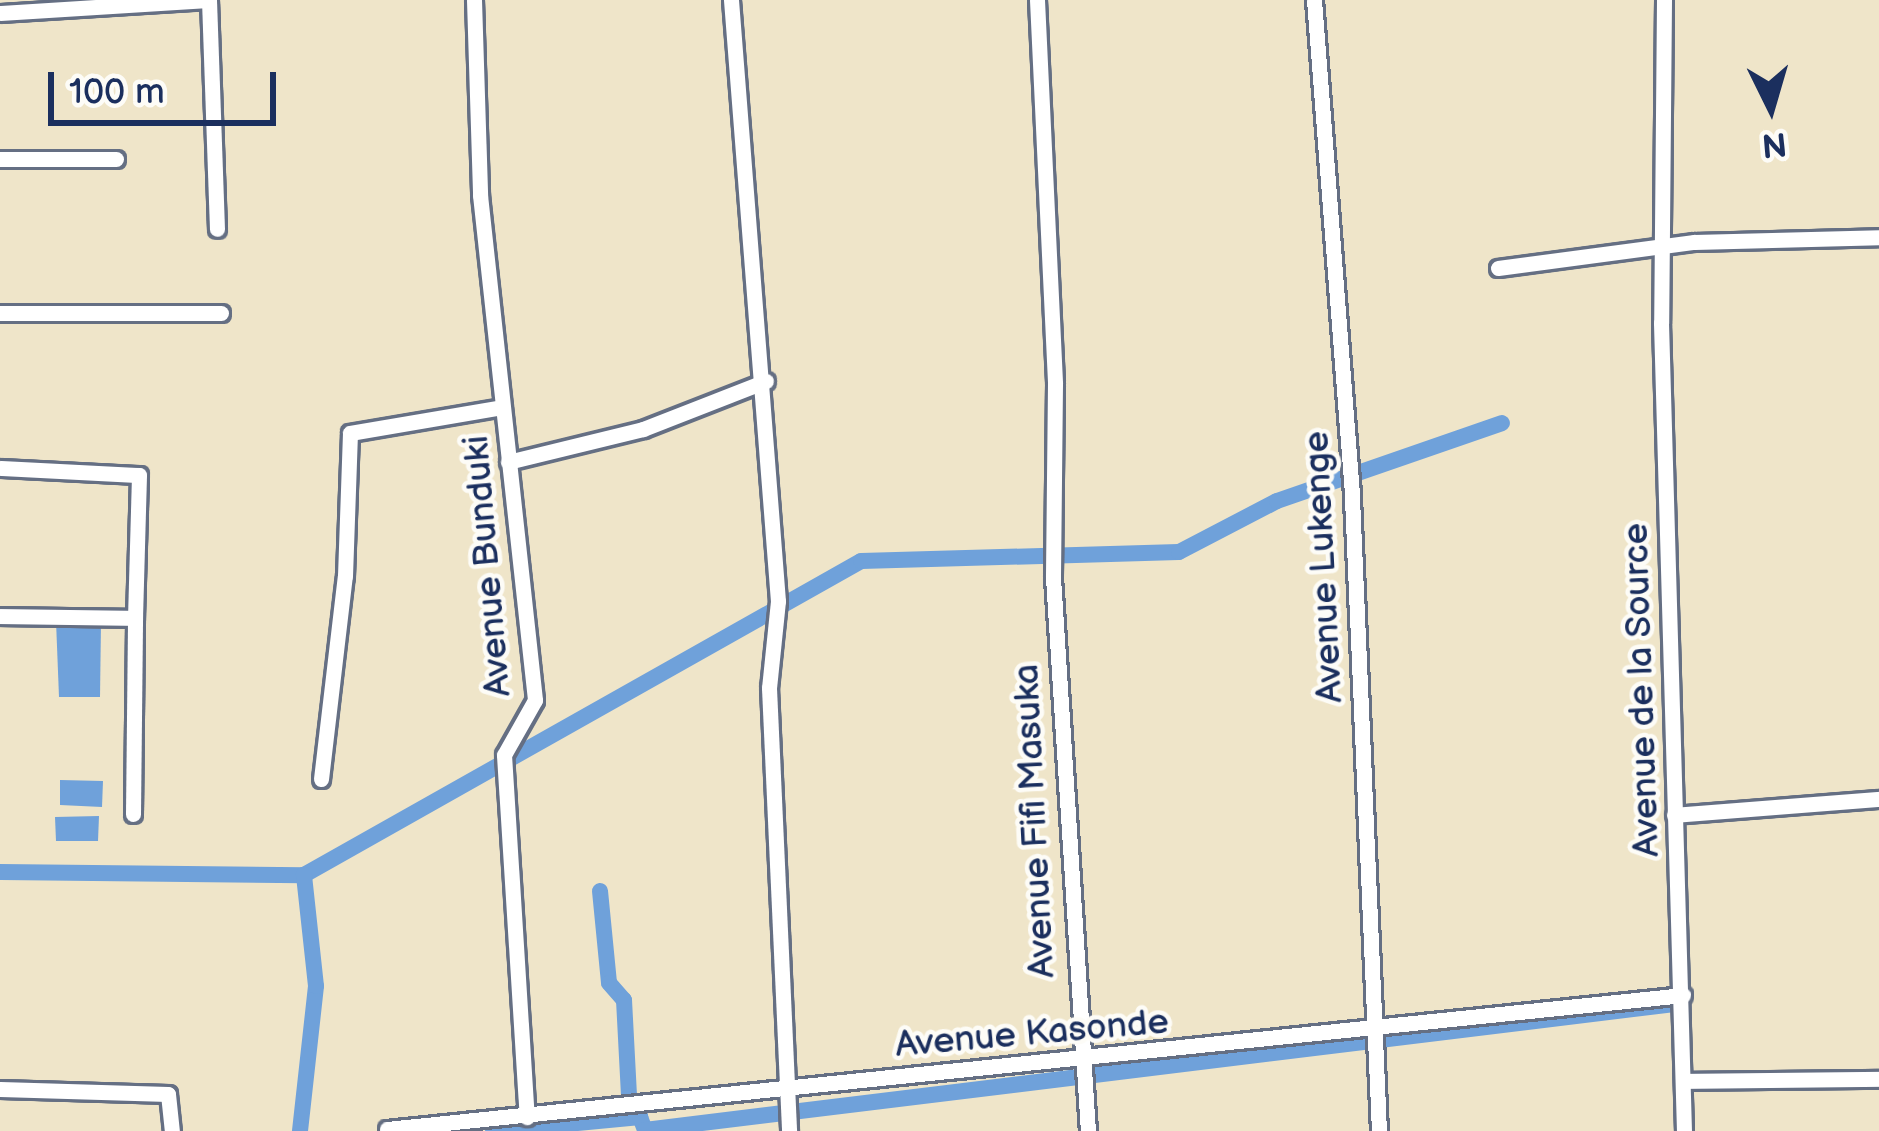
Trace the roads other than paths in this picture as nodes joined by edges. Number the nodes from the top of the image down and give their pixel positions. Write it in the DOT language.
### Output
graph roads {
  1 [pos="208,0"];
  2 [pos="474,0"];
  3 [pos="731,0"];
  4 [pos="1037,0"];
  5 [pos="1314,0"];
  6 [pos="1664,0"];
  7 [pos="0,13"];
  8 [pos="0,159"];
  9 [pos="116,159"];
  10 [pos="217,229"];
  11 [pos="1879,237"];
  12 [pos="1662,247"];
  13 [pos="1498,268"];
  14 [pos="0,313"];
  15 [pos="221,313"];
  16 [pos="766,381"];
  17 [pos="502,406"];
  18 [pos="508,462"];
  19 [pos="0,468"];
  20 [pos="0,616"];
  21 [pos="135,618"];
  22 [pos="321,779"];
  23 [pos="1879,799"];
  24 [pos="133,814"];
  25 [pos="1675,815"];
  26 [pos="1683,995"];
  27 [pos="1376,1028"];
  28 [pos="1088,1061"];
  29 [pos="1879,1078"];
  30 [pos="1683,1081"];
  31 [pos="0,1089"];
  32 [pos="788,1091"];
  33 [pos="526,1118"];
  34 [pos="789,1125"];
  35 [pos="472,1127"];
  36 [pos="387,1129"];
  37 [pos="172,1131"];
  38 [pos="1088,1131"];
  39 [pos="1379,1131"];
  40 [pos="1684,1131"];
  1 -- 7 [label="street"];
  1 -- 10 [label="street"];
  2 -- 17 [label="street, Avenue Bunduki"];
  3 -- 16 [label="street"];
  4 -- 28 [label="street, Avenue Fifi Masuka"];
  5 -- 27 [label="street, Avenue Lukenge"];
  6 -- 12 [label="street, Avenue de la Source"];
  8 -- 9 [label="street"];
  11 -- 12 [label="street"];
  12 -- 13 [label="street"];
  12 -- 25 [label="street, Avenue de la Source"];
  14 -- 15 [label="street"];
  16 -- 18 [label="street"];
  16 -- 32 [label="street"];
  17 -- 18 [label="street, Avenue Bunduki"];
  17 -- 22 [label="street"];
  18 -- 33 [label="street, Avenue Bunduki"];
  19 -- 21 [label="street"];
  20 -- 21 [label="street"];
  21 -- 24 [label="street"];
  23 -- 25 [label="street"];
  25 -- 26 [label="street, Avenue de la Source"];
  26 -- 27 [label="street, Avenue Kasonde"];
  26 -- 30 [label="street, Avenue de la Source"];
  27 -- 28 [label="street, Avenue Kasonde"];
  27 -- 39 [label="street, Avenue Lukenge"];
  28 -- 32 [label="street, Avenue Kasonde"];
  28 -- 38 [label="street, Avenue Fifi Masuka"];
  29 -- 30 [label="street"];
  30 -- 40 [label="street, Avenue de la Source"];
  31 -- 37 [label="street"];
  32 -- 33 [label="street, Avenue Kasonde"];
  32 -- 34 [label="street"];
  33 -- 35 [label="street, Avenue Kasonde"];
  35 -- 36 [label="street, Avenue Kasonde"];
}
